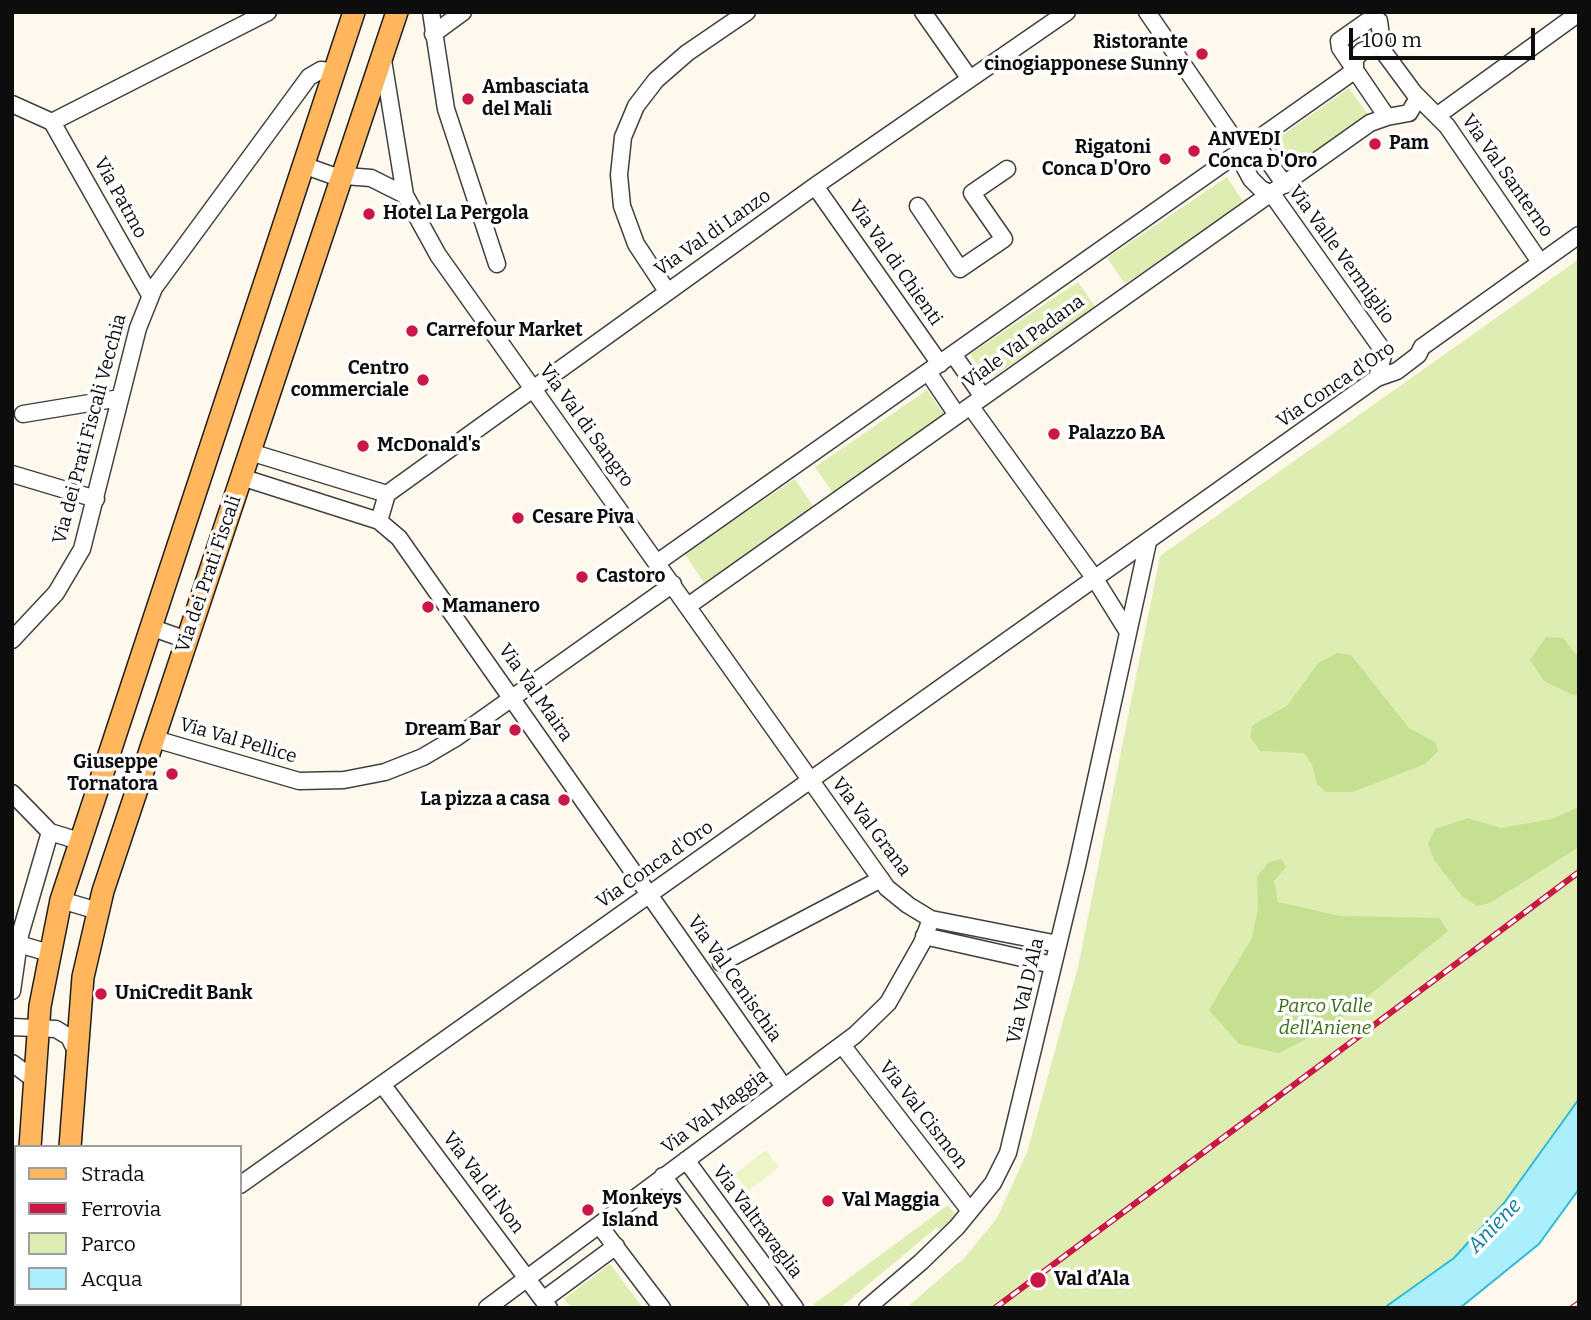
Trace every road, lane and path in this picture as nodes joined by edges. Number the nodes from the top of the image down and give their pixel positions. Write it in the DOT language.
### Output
graph roads {
  1 [pos="268,12"];
  2 [pos="354,12"];
  3 [pos="386,12"];
  4 [pos="397,12"];
  5 [pos="431,12"];
  6 [pos="463,12"];
  7 [pos="747,12"];
  8 [pos="923,12"];
  9 [pos="1067,12"];
  10 [pos="1147,12"];
  11 [pos="1579,13"];
  12 [pos="1374,14"];
  13 [pos="433,34"];
  14 [pos="1382,46"];
  15 [pos="382,54"];
  16 [pos="1355,70"];
  17 [pos="325,72"];
  18 [pos="970,79"];
  19 [pos="1418,98"];
  20 [pos="12,104"];
  21 [pos="1438,115"];
  22 [pos="1387,117"];
  23 [pos="51,122"];
  24 [pos="1247,145"];
  25 [pos="303,165"];
  26 [pos="1007,169"];
  27 [pos="340,175"];
  28 [pos="815,186"];
  29 [pos="1279,189"];
  30 [pos="405,195"];
  31 [pos="918,206"];
  32 [pos="1579,234"];
  33 [pos="1541,262"];
  34 [pos="497,264"];
  35 [pos="667,291"];
  36 [pos="150,295"];
  37 [pos="1422,346"];
  38 [pos="1384,352"];
  39 [pos="940,363"];
  40 [pos="1377,378"];
  41 [pos="532,387"];
  42 [pos="120,398"];
  43 [pos="970,406"];
  44 [pos="23,414"];
  45 [pos="250,452"];
  46 [pos="12,474"];
  47 [pos="242,477"];
  48 [pos="387,494"];
  49 [pos="96,499"];
  50 [pos="379,521"];
  51 [pos="1148,542"];
  52 [pos="658,562"];
  53 [pos="1094,579"];
  54 [pos="673,584"];
  55 [pos="688,606"];
  56 [pos="150,627"];
  57 [pos="1128,632"];
  58 [pos="12,640"];
  59 [pos="187,640"];
  60 [pos="513,699"];
  61 [pos="155,739"];
  62 [pos="810,781"];
  63 [pos="12,793"];
  64 [pos="50,832"];
  65 [pos="79,841"];
  66 [pos="881,879"];
  67 [pos="651,894"];
  68 [pos="61,900"];
  69 [pos="98,911"];
  70 [pos="930,919"];
  71 [pos="924,936"];
  72 [pos="15,943"];
  73 [pos="1058,944"];
  74 [pos="49,953"];
  75 [pos="721,963"];
  76 [pos="1054,965"];
  77 [pos="12,991"];
  78 [pos="12,1027"];
  79 [pos="38,1027"];
  80 [pos="842,1045"];
  81 [pos="76,1051"];
  82 [pos="12,1063"];
  83 [pos="382,1084"];
  84 [pos="784,1087"];
  85 [pos="34,1089"];
  86 [pos="30,1145"];
  87 [pos="70,1145"];
  88 [pos="686,1160"];
  89 [pos="663,1176"];
  90 [pos="242,1184"];
  91 [pos="971,1211"];
  92 [pos="600,1224"];
  93 [pos="616,1246"];
  94 [pos="526,1278"];
  95 [pos="546,1304"];
  96 [pos="487,1308"];
  97 [pos="662,1308"];
  98 [pos="761,1308"];
  99 [pos="795,1308"];
  100 [pos="867,1308"];
  1 -- 23 [label="street"];
  2 -- 17 [label="main road, Via dei Prati Fiscali"];
  3 -- 4 [label="street"];
  4 -- 15 [label="main road, Via dei Prati Fiscali"];
  5 -- 13 [label="street"];
  6 -- 13 [label="street"];
  7 -- 35 [label="street"];
  8 -- 18 [label="street"];
  9 -- 18 [label="street, Via Val di Lanzo"];
  10 -- 24 [label="street, Via Valle Vermiglio"];
  11 -- 21 [label="street"];
  12 -- 14 [label="street, Via Val Santerno"];
  12 -- 16 [label="street"];
  13 -- 34 [label="street"];
  14 -- 16 [label="street, Viale Val Padana"];
  14 -- 19 [label="street, Via Val Santerno"];
  15 -- 27 [label="main road, Via dei Prati Fiscali"];
  15 -- 30 [label="street"];
  16 -- 22 [label="street"];
  16 -- 24 [label="street, Viale Val Padana"];
  17 -- 25 [label="main road, Via dei Prati Fiscali"];
  17 -- 36 [label="street, Via dei Prati Fiscali Vecchia"];
  18 -- 28 [label="street, Via Val di Lanzo"];
  19 -- 21 [label="street, Via Val Santerno"];
  19 -- 22 [label="street, Viale Val Padana"];
  20 -- 23 [label="street"];
  21 -- 33 [label="street, Via Val Santerno"];
  22 -- 29 [label="street, Viale Val Padana"];
  23 -- 36 [label="street, Via Patmo"];
  24 -- 29 [label="street, Via Valle Vermiglio"];
  24 -- 29 [label="street, Via Valle Vermiglio"];
  24 -- 39 [label="street, Viale Val Padana"];
  25 -- 27 [label="street"];
  25 -- 56 [label="main road, Via dei Prati Fiscali"];
  26 -- 31 [label="street"];
  27 -- 30 [label="street"];
  27 -- 45 [label="main road, Via dei Prati Fiscali"];
  28 -- 35 [label="street, Via Val di Lanzo"];
  28 -- 39 [label="street, Via Val di Chienti"];
  29 -- 38 [label="street, Via Valle Vermiglio"];
  29 -- 43 [label="street, Viale Val Padana"];
  30 -- 41 [label="street, Via Val di Sangro"];
  32 -- 33 [label="street, Via Conca d'Oro"];
  33 -- 37 [label="street, Via Conca d'Oro"];
  35 -- 41 [label="street, Via Val di Lanzo"];
  36 -- 42 [label="street, Via dei Prati Fiscali Vecchia"];
  37 -- 38 [label="street, Via Valle Vermiglio"];
  37 -- 40 [label="street, Via Conca d'Oro"];
  38 -- 40 [label="street, Via Valle Vermiglio"];
  39 -- 43 [label="street"];
  39 -- 43 [label="street"];
  39 -- 52 [label="street, Viale Val Padana"];
  40 -- 51 [label="street, Via Conca d'Oro"];
  41 -- 48 [label="street, Via Val di Lanzo"];
  41 -- 52 [label="street, Via Val di Sangro"];
  42 -- 44 [label="street"];
  42 -- 49 [label="street, Via dei Prati Fiscali Vecchia"];
  43 -- 53 [label="street"];
  43 -- 55 [label="street, Viale Val Padana"];
  45 -- 47 [label="main road, Via dei Prati Fiscali"];
  45 -- 48 [label="street"];
  46 -- 49 [label="street"];
  47 -- 50 [label="street, Via Val Maira"];
  47 -- 59 [label="main road, Via dei Prati Fiscali"];
  48 -- 50 [label="street"];
  49 -- 58 [label="street, Via dei Prati Fiscali Vecchia"];
  50 -- 60 [label="street, Via Val Maira"];
  51 -- 53 [label="street, Via Conca d'Oro"];
  51 -- 57 [label="street, Via Val D'Ala"];
  52 -- 54 [label="street, Via Val di Sangro"];
  53 -- 57 [label="street"];
  53 -- 62 [label="street, Via Conca d'Oro"];
  54 -- 55 [label="street, Via Val di Sangro"];
  54 -- 60 [label="street, Via Val Pellice"];
  55 -- 62 [label="street, Via Val di Sangro"];
  56 -- 59 [label="street"];
  56 -- 65 [label="main road, Via dei Prati Fiscali"];
  57 -- 73 [label="street, Via Val D'Ala"];
  59 -- 61 [label="main road, Via dei Prati Fiscali"];
  60 -- 61 [label="street, Via Val Pellice"];
  60 -- 67 [label="street, Via Val Maira"];
  61 -- 69 [label="main road, Via dei Prati Fiscali"];
  62 -- 66 [label="street, Via Val Grana"];
  62 -- 67 [label="street, Via Conca d'Oro"];
  63 -- 64 [label="street"];
  64 -- 65 [label="street"];
  64 -- 72 [label="street"];
  65 -- 68 [label="main road, Via dei Prati Fiscali"];
  66 -- 70 [label="street, Via Val Grana"];
  66 -- 75 [label="street"];
  67 -- 83 [label="street, Via Conca d'Oro"];
  67 -- 84 [label="street, Via Val Cenischia"];
  68 -- 69 [label="street"];
  68 -- 74 [label="main road, Via dei Prati Fiscali"];
  69 -- 81 [label="main road, Via dei Prati Fiscali"];
  70 -- 71 [label="street, Via Val Maggia"];
  70 -- 73 [label="street, Via Val Grana"];
  71 -- 76 [label="street"];
  71 -- 80 [label="street, Via Val Maggia"];
  72 -- 74 [label="street"];
  72 -- 77 [label="street"];
  73 -- 76 [label="street, Via Val D'Ala"];
  74 -- 79 [label="main road, Via dei Prati Fiscali"];
  76 -- 91 [label="street, Via Val D'Ala"];
  78 -- 79 [label="street"];
  79 -- 81 [label="street"];
  79 -- 85 [label="main road, Via dei Prati Fiscali"];
  80 -- 84 [label="street, Via Val Maggia"];
  80 -- 91 [label="street, Via Val Cismon"];
  81 -- 87 [label="main road, Via dei Prati Fiscali"];
  82 -- 85 [label="street"];
  83 -- 90 [label="street, Via Conca d'Oro"];
  83 -- 94 [label="street, Via Val di Non"];
  84 -- 88 [label="street, Via Val Maggia"];
  85 -- 86 [label="main road, Via dei Prati Fiscali"];
  88 -- 89 [label="street, Via Val Maggia"];
  88 -- 99 [label="street, Via Valtravaglia"];
  89 -- 92 [label="street, Via Val Maggia"];
  89 -- 98 [label="street"];
  91 -- 100 [label="street, Via Val D'Ala"];
  92 -- 93 [label="street"];
  92 -- 94 [label="street, Via Val Maggia"];
  93 -- 95 [label="street"];
  93 -- 97 [label="street"];
  94 -- 95 [label="street, Via Val di Non"];
  94 -- 96 [label="street, Via Val Maggia"];
}
